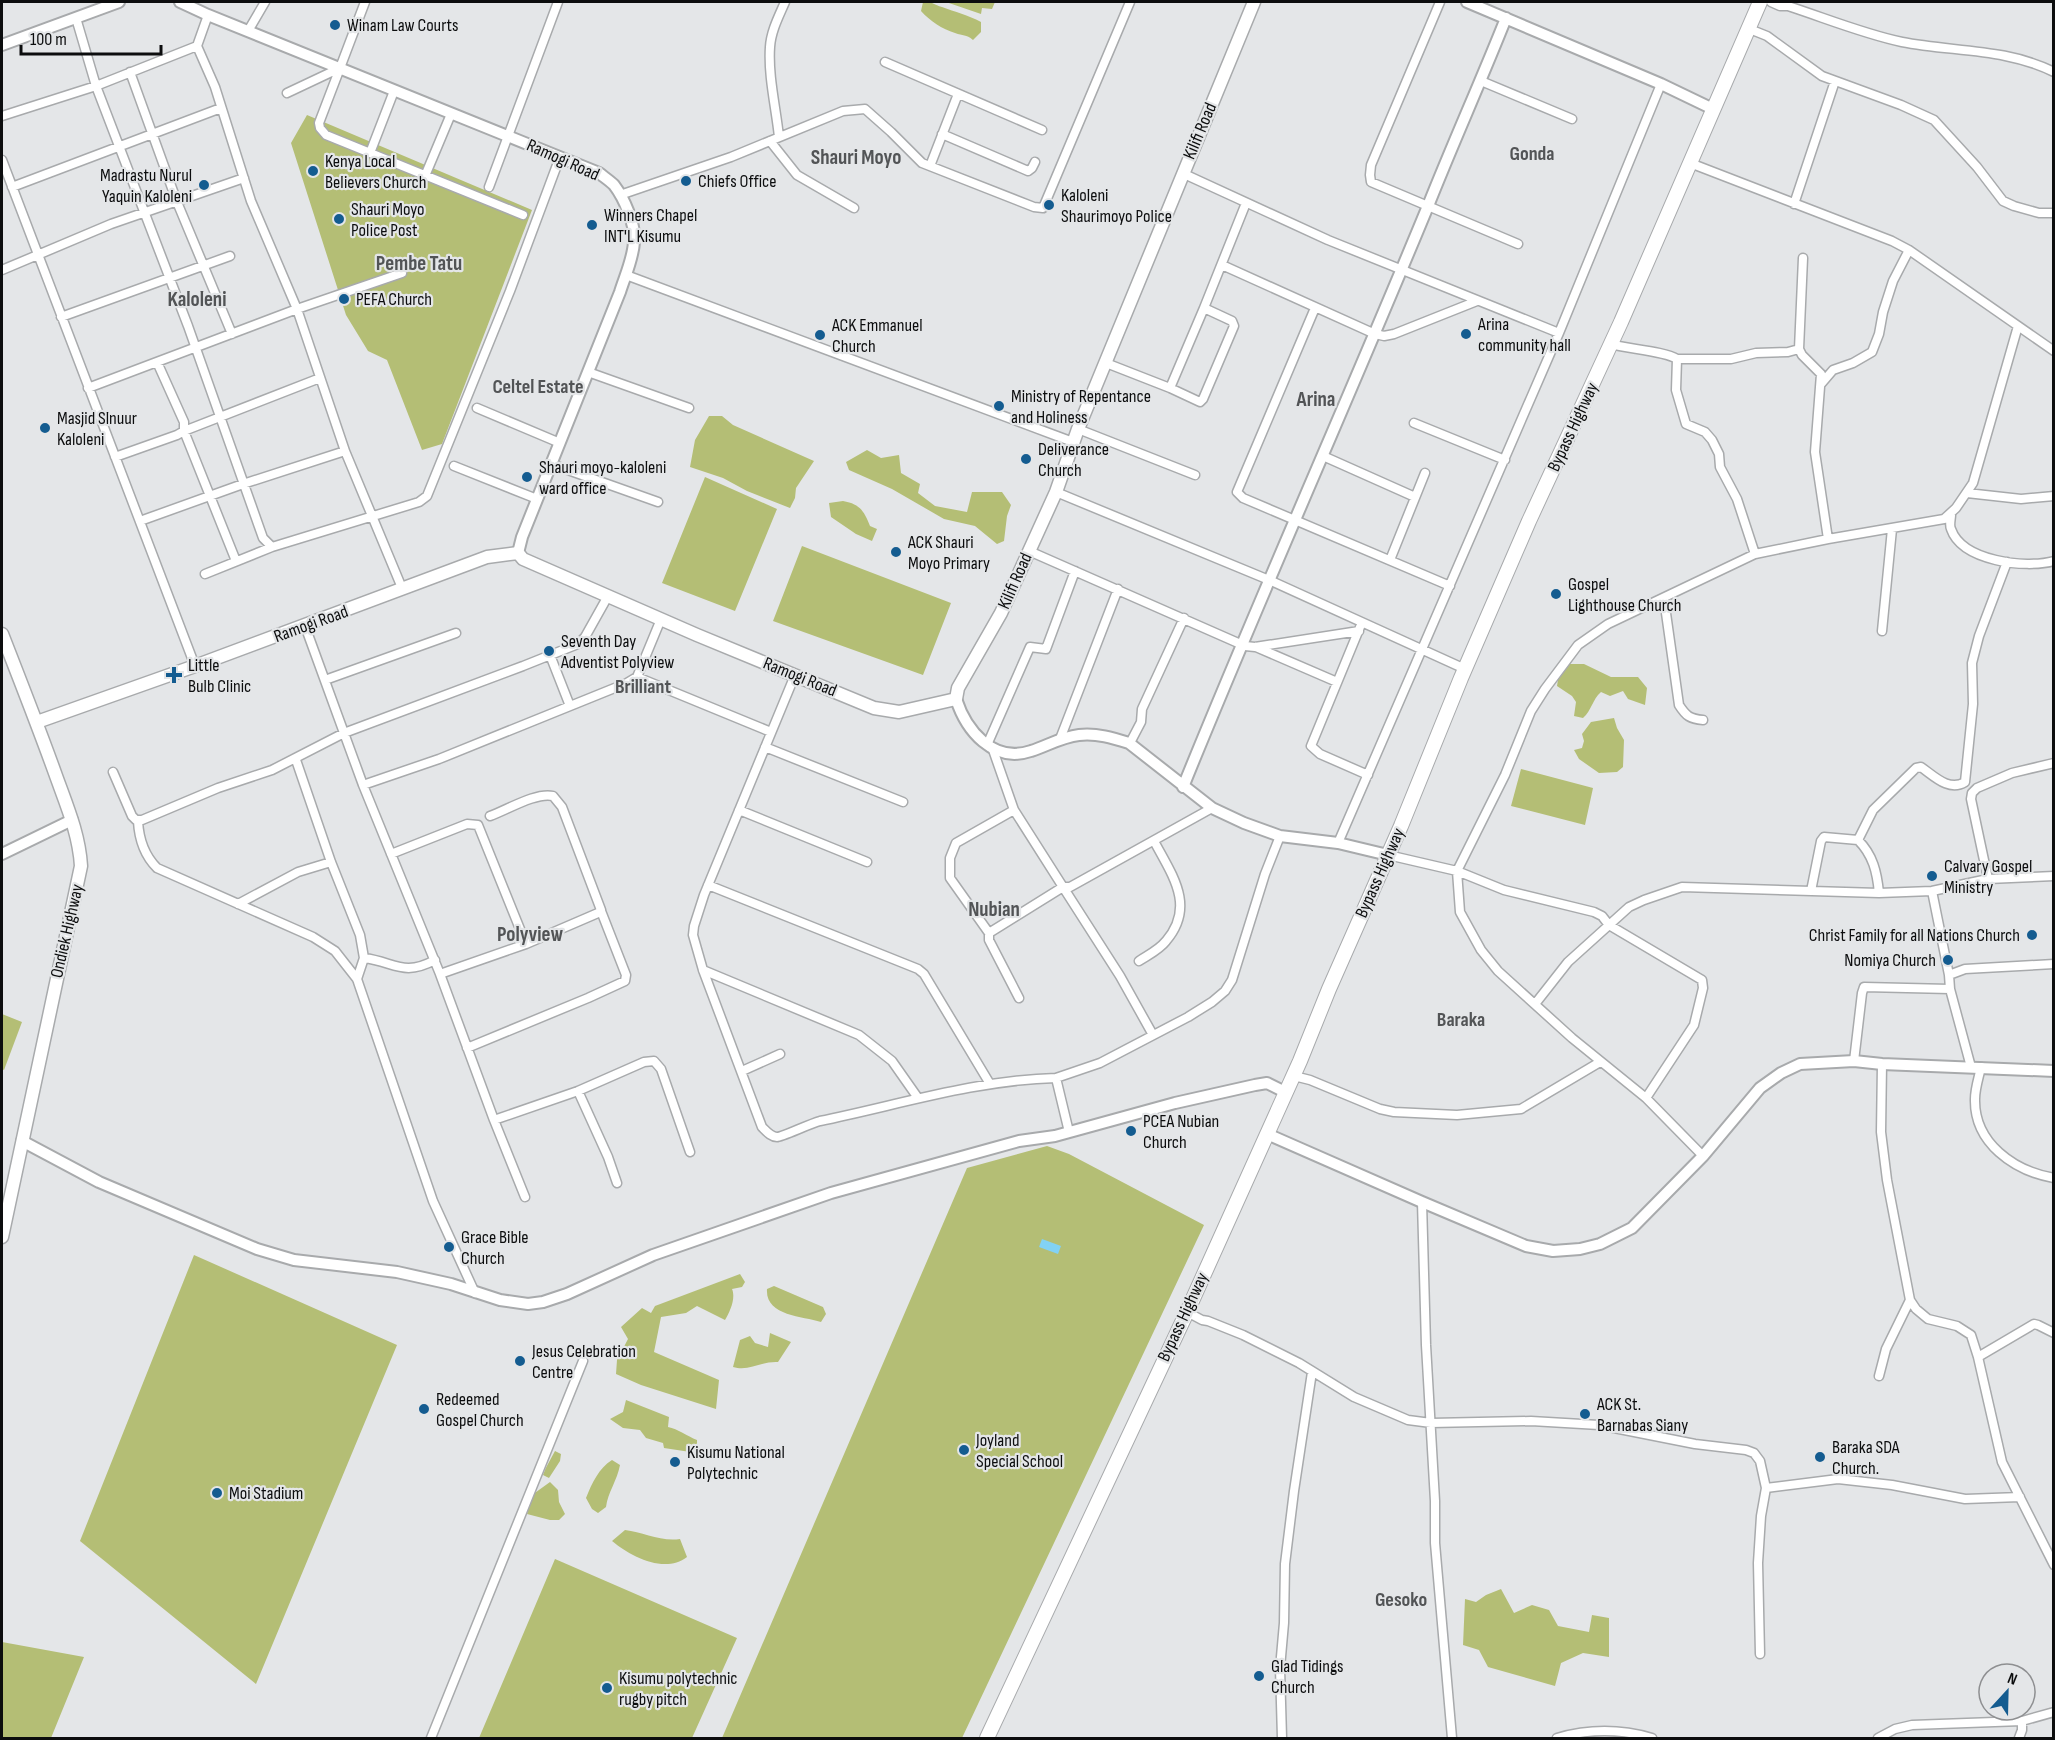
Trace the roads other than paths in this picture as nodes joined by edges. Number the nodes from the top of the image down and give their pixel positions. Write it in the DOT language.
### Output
graph roads {
  1 [pos="119,2"];
  2 [pos="180,2"];
  3 [pos="265,2"];
  4 [pos="365,2"];
  5 [pos="558,2"];
  6 [pos="785,2"];
  7 [pos="1130,2"];
  8 [pos="1254,2"];
  9 [pos="1440,2"];
  10 [pos="1468,2"];
  11 [pos="1760,2"];
  12 [pos="1770,2"];
  13 [pos="1789,4"];
  14 [pos="208,15"];
  15 [pos="76,18"];
  16 [pos="1506,18"];
  17 [pos="1747,28"];
  18 [pos="248,31"];
  19 [pos="2,45"];
  20 [pos="197,46"];
  21 [pos="885,62"];
  22 [pos="340,68"];
  23 [pos="130,72"];
  24 [pos="2054,72"];
  25 [pos="1481,81"];
  26 [pos="1835,81"];
  27 [pos="1661,84"];
  28 [pos="96,86"];
  29 [pos="394,91"];
  30 [pos="287,93"];
  31 [pos="958,94"];
  32 [pos="221,108"];
  33 [pos="1713,109"];
  34 [pos="451,114"];
  35 [pos="2,116"];
  36 [pos="1572,119"];
  37 [pos="1042,130"];
  38 [pos="153,134"];
  39 [pos="942,134"];
  40 [pos="508,137"];
  41 [pos="779,137"];
  42 [pos="770,141"];
  43 [pos="121,147"];
  44 [pos="370,153"];
  45 [pos="560,157"];
  46 [pos="2,160"];
  47 [pos="1035,162"];
  48 [pos="1690,164"];
  49 [pos="930,166"];
  50 [pos="1182,173"];
  51 [pos="425,176"];
  52 [pos="244,178"];
  53 [pos="12,187"];
  54 [pos="489,188"];
  55 [pos="620,195"];
  56 [pos="177,202"];
  57 [pos="1246,203"];
  58 [pos="1794,204"];
  59 [pos="1427,207"];
  60 [pos="854,208"];
  61 [pos="146,213"];
  62 [pos="2054,213"];
  63 [pos="523,215"];
  64 [pos="1518,244"];
  65 [pos="1910,250"];
  66 [pos="39,255"];
  67 [pos="230,256"];
  68 [pos="1803,258"];
  69 [pos="1222,265"];
  70 [pos="203,266"];
  71 [pos="2,270"];
  72 [pos="1402,272"];
  73 [pos="402,273"];
  74 [pos="626,275"];
  75 [pos="170,278"];
  76 [pos="1477,301"];
  77 [pos="1204,308"];
  78 [pos="1315,308"];
  79 [pos="297,309"];
  80 [pos="61,317"];
  81 [pos="2018,326"];
  82 [pos="1559,333"];
  83 [pos="232,334"];
  84 [pos="1375,334"];
  85 [pos="1611,344"];
  86 [pos="194,348"];
  87 [pos="1799,349"];
  88 [pos="2054,351"];
  89 [pos="1677,359"];
  90 [pos="157,362"];
  91 [pos="1106,363"];
  92 [pos="588,372"];
  93 [pos="320,378"];
  94 [pos="1821,384"];
  95 [pos="88,388"];
  96 [pos="1170,388"];
  97 [pos="477,408"];
  98 [pos="689,408"];
  99 [pos="219,417"];
  100 [pos="1414,423"];
  101 [pos="1078,429"];
  102 [pos="184,431"];
  103 [pos="1072,442"];
  104 [pos="560,443"];
  105 [pos="345,451"];
  106 [pos="1323,456"];
  107 [pos="115,457"];
  108 [pos="1505,460"];
  109 [pos="551,464"];
  110 [pos="454,466"];
  111 [pos="1425,473"];
  112 [pos="1194,475"];
  113 [pos="243,484"];
  114 [pos="1056,492"];
  115 [pos="1967,493"];
  116 [pos="210,496"];
  117 [pos="2054,496"];
  118 [pos="1415,497"];
  119 [pos="537,499"];
  120 [pos="658,502"];
  121 [pos="1951,514"];
  122 [pos="371,515"];
  123 [pos="1294,519"];
  124 [pos="140,521"];
  125 [pos="1892,529"];
  126 [pos="1828,538"];
  127 [pos="272,547"];
  128 [pos="1029,551"];
  129 [pos="518,553"];
  130 [pos="1755,554"];
  131 [pos="1390,560"];
  132 [pos="236,561"];
  133 [pos="2054,561"];
  134 [pos="2007,562"];
  135 [pos="1075,571"];
  136 [pos="205,574"];
  137 [pos="1269,580"];
  138 [pos="1450,586"];
  139 [pos="402,588"];
  140 [pos="1118,589"];
  141 [pos="608,596"];
  142 [pos="1664,599"];
  143 [pos="1184,618"];
  144 [pos="661,619"];
  145 [pos="1363,621"];
  146 [pos="305,626"];
  147 [pos="1359,631"];
  148 [pos="1882,631"];
  149 [pos="456,633"];
  150 [pos="2,634"];
  151 [pos="1242,645"];
  152 [pos="1255,647"];
  153 [pos="1422,648"];
  154 [pos="550,655"];
  155 [pos="195,666"];
  156 [pos="1465,669"];
  157 [pos="795,675"];
  158 [pos="637,677"];
  159 [pos="325,680"];
  160 [pos="1337,682"];
  161 [pos="956,699"];
  162 [pos="570,706"];
  163 [pos="1703,720"];
  164 [pos="37,722"];
  165 [pos="771,732"];
  166 [pos="344,733"];
  167 [pos="1060,739"];
  168 [pos="1130,743"];
  169 [pos="990,746"];
  170 [pos="765,747"];
  171 [pos="296,759"];
  172 [pos="2054,763"];
  173 [pos="114,772"];
  174 [pos="1368,775"];
  175 [pos="363,785"];
  176 [pos="1183,787"];
  177 [pos="903,802"];
  178 [pos="1212,808"];
  179 [pos="739,810"];
  180 [pos="1014,810"];
  181 [pos="490,816"];
  182 [pos="72,820"];
  183 [pos="138,821"];
  184 [pos="1280,836"];
  185 [pos="1858,840"];
  186 [pos="1154,841"];
  187 [pos="1338,843"];
  188 [pos="2,854"];
  189 [pos="391,854"];
  190 [pos="1388,855"];
  191 [pos="331,862"];
  192 [pos="867,862"];
  193 [pos="1457,871"];
  194 [pos="2054,876"];
  195 [pos="1988,879"];
  196 [pos="708,885"];
  197 [pos="1063,887"];
  198 [pos="1811,891"];
  199 [pos="1932,891"];
  200 [pos="1879,893"];
  201 [pos="238,904"];
  202 [pos="601,912"];
  203 [pos="1609,925"];
  204 [pos="989,933"];
  205 [pos="526,944"];
  206 [pos="364,958"];
  207 [pos="435,960"];
  208 [pos="1139,961"];
  209 [pos="2054,964"];
  210 [pos="704,970"];
  211 [pos="440,975"];
  212 [pos="1949,975"];
  213 [pos="357,979"];
  214 [pos="1950,989"];
  215 [pos="1018,998"];
  216 [pos="1535,1004"];
  217 [pos="1153,1035"];
  218 [pos="467,1048"];
  219 [pos="780,1054"];
  220 [pos="1854,1061"];
  221 [pos="1600,1062"];
  222 [pos="1882,1064"];
  223 [pos="1976,1067"];
  224 [pos="742,1071"];
  225 [pos="2054,1071"];
  226 [pos="1294,1076"];
  227 [pos="1056,1078"];
  228 [pos="990,1083"];
  229 [pos="578,1091"];
  230 [pos="1286,1092"];
  231 [pos="918,1098"];
  232 [pos="1646,1098"];
  233 [pos="494,1120"];
  234 [pos="1069,1132"];
  235 [pos="1267,1134"];
  236 [pos="22,1141"];
  237 [pos="690,1152"];
  238 [pos="1702,1156"];
  239 [pos="2054,1178"];
  240 [pos="617,1183"];
  241 [pos="525,1197"];
  242 [pos="1422,1202"];
  243 [pos="2,1237"];
  244 [pos="475,1293"];
  245 [pos="1910,1300"];
  246 [pos="1187,1312"];
  247 [pos="2054,1332"];
  248 [pos="1978,1357"];
  249 [pos="583,1361"];
  250 [pos="1312,1372"];
  251 [pos="1879,1376"];
  252 [pos="1431,1423"];
  253 [pos="1766,1488"];
  254 [pos="2020,1497"];
  255 [pos="2054,1565"];
  256 [pos="1760,1654"];
  257 [pos="2054,1712"];
  258 [pos="2037,1717"];
  259 [pos="1994,1722"];
  260 [pos="2022,1722"];
  261 [pos="431,1738"];
  262 [pos="987,1738"];
  263 [pos="1282,1738"];
  264 [pos="1452,1738"];
  265 [pos="1557,1738"];
  266 [pos="1652,1738"];
  267 [pos="1878,1738"];
  268 [pos="2019,1738"];
  1 -- 15 [label="street"];
  2 -- 14 [label="street, Ramogi Road"];
  3 -- 18 [label="street"];
  4 -- 22 [label="street"];
  5 -- 40 [label="street"];
  6 -- 41 [label="street"];
  7 -- 49 [label="street"];
  8 -- 50 [label="main road, Kilifi Road"];
  9 -- 59 [label="street"];
  10 -- 16 [label="street"];
  11 -- 17 [label="main road, Bypass Highway"];
  12 -- 13 [label="street"];
  13 -- 24 [label="street"];
  14 -- 18 [label="street, Ramogi Road"];
  14 -- 20 [label="street"];
  15 -- 19 [label="street"];
  15 -- 28 [label="street"];
  16 -- 25 [label="street"];
  16 -- 27 [label="street"];
  17 -- 26 [label="street"];
  17 -- 33 [label="main road, Bypass Highway"];
  18 -- 22 [label="street, Ramogi Road"];
  20 -- 23 [label="street"];
  20 -- 32 [label="street"];
  21 -- 31 [label="street"];
  22 -- 29 [label="street, Ramogi Road"];
  22 -- 30 [label="street"];
  22 -- 44 [label="street"];
  23 -- 28 [label="street"];
  23 -- 38 [label="street"];
  25 -- 36 [label="street"];
  25 -- 59 [label="street"];
  26 -- 58 [label="street"];
  26 -- 62 [label="street"];
  27 -- 33 [label="street"];
  27 -- 82 [label="street"];
  28 -- 35 [label="street"];
  28 -- 43 [label="street"];
  29 -- 34 [label="street, Ramogi Road"];
  29 -- 44 [label="street"];
  31 -- 37 [label="street"];
  31 -- 39 [label="street"];
  32 -- 38 [label="street"];
  32 -- 52 [label="street"];
  33 -- 48 [label="main road, Bypass Highway"];
  34 -- 40 [label="street, Ramogi Road"];
  34 -- 51 [label="street"];
  38 -- 43 [label="street"];
  38 -- 56 [label="street"];
  39 -- 47 [label="street"];
  39 -- 49 [label="street"];
  40 -- 45 [label="street, Ramogi Road"];
  40 -- 54 [label="street"];
  41 -- 42 [label="street"];
  41 -- 49 [label="street"];
  42 -- 55 [label="street"];
  42 -- 60 [label="street"];
  43 -- 53 [label="street"];
  43 -- 61 [label="street"];
  44 -- 51 [label="street"];
  45 -- 55 [label="street, Ramogi Road"];
  45 -- 122 [label="street"];
  46 -- 53 [label="street"];
  48 -- 58 [label="street"];
  48 -- 85 [label="main road, Bypass Highway"];
  50 -- 57 [label="street"];
  50 -- 91 [label="main road, Kilifi Road"];
  51 -- 63 [label="street"];
  52 -- 56 [label="street"];
  52 -- 79 [label="street"];
  53 -- 66 [label="street"];
  55 -- 74 [label="street, Ramogi Road"];
  56 -- 61 [label="street"];
  56 -- 70 [label="street"];
  57 -- 69 [label="street"];
  57 -- 72 [label="street"];
  58 -- 65 [label="street"];
  59 -- 64 [label="street"];
  59 -- 72 [label="street"];
  61 -- 66 [label="street"];
  61 -- 75 [label="street"];
  65 -- 81 [label="street"];
  65 -- 94 [label="street"];
  66 -- 71 [label="street"];
  66 -- 80 [label="street"];
  67 -- 70 [label="street"];
  68 -- 87 [label="street"];
  69 -- 77 [label="street"];
  69 -- 78 [label="street"];
  70 -- 75 [label="street"];
  70 -- 83 [label="street"];
  72 -- 76 [label="street"];
  72 -- 84 [label="street"];
  73 -- 79 [label="street"];
  74 -- 92 [label="street, Ramogi Road"];
  74 -- 103 [label="street"];
  75 -- 80 [label="street"];
  75 -- 86 [label="street"];
  76 -- 82 [label="street"];
  76 -- 84 [label="street"];
  77 -- 96 [label="street"];
  77 -- 96 [label="street"];
  78 -- 84 [label="street"];
  78 -- 123 [label="street"];
  79 -- 83 [label="street"];
  79 -- 93 [label="street"];
  80 -- 95 [label="street"];
  81 -- 88 [label="street"];
  81 -- 115 [label="street"];
  82 -- 108 [label="street"];
  83 -- 86 [label="street"];
  84 -- 106 [label="street"];
  85 -- 89 [label="street"];
  85 -- 156 [label="main road, Bypass Highway"];
  86 -- 90 [label="street"];
  86 -- 99 [label="street"];
  87 -- 89 [label="street"];
  87 -- 94 [label="street"];
  89 -- 130 [label="street"];
  90 -- 95 [label="street"];
  90 -- 102 [label="street"];
  91 -- 96 [label="street"];
  91 -- 101 [label="main road, Kilifi Road"];
  92 -- 98 [label="street"];
  92 -- 104 [label="street, Ramogi Road"];
  93 -- 99 [label="street"];
  93 -- 105 [label="street"];
  94 -- 126 [label="street"];
  95 -- 107 [label="street"];
  97 -- 104 [label="street"];
  99 -- 102 [label="street"];
  99 -- 113 [label="street"];
  100 -- 108 [label="street"];
  101 -- 103 [label="main road, Kilifi Road"];
  101 -- 112 [label="street"];
  102 -- 107 [label="street"];
  102 -- 116 [label="street"];
  103 -- 114 [label="main road, Kilifi Road"];
  104 -- 109 [label="street, Ramogi Road"];
  105 -- 113 [label="street"];
  105 -- 122 [label="street"];
  106 -- 118 [label="street"];
  106 -- 123 [label="street"];
  107 -- 124 [label="street"];
  108 -- 138 [label="street"];
  109 -- 119 [label="street, Ramogi Road"];
  109 -- 120 [label="street"];
  110 -- 119 [label="street"];
  111 -- 118 [label="street"];
  113 -- 116 [label="street"];
  113 -- 127 [label="street"];
  114 -- 128 [label="main road, Kilifi Road"];
  114 -- 137 [label="street"];
  115 -- 117 [label="street"];
  115 -- 121 [label="street"];
  116 -- 124 [label="street"];
  116 -- 132 [label="street"];
  118 -- 131 [label="street"];
  119 -- 129 [label="street, Ramogi Road"];
  121 -- 125 [label="street"];
  121 -- 134 [label="street"];
  122 -- 127 [label="street"];
  122 -- 139 [label="street"];
  123 -- 131 [label="street"];
  123 -- 137 [label="street"];
  124 -- 155 [label="street"];
  125 -- 126 [label="street"];
  125 -- 148 [label="street"];
  126 -- 130 [label="street"];
  127 -- 132 [label="street"];
  128 -- 135 [label="street"];
  128 -- 161 [label="main road, Kilifi Road"];
  129 -- 139 [label="main road, Ramogi Road"];
  129 -- 141 [label="main road, Ramogi Road"];
  130 -- 142 [label="street"];
  131 -- 138 [label="street"];
  132 -- 136 [label="street"];
  133 -- 134 [label="street"];
  134 -- 185 [label="street"];
  135 -- 140 [label="street"];
  135 -- 169 [label="street"];
  137 -- 145 [label="street"];
  137 -- 151 [label="street"];
  138 -- 153 [label="street"];
  139 -- 146 [label="main road, Ramogi Road"];
  140 -- 143 [label="street"];
  140 -- 167 [label="street"];
  141 -- 144 [label="main road, Ramogi Road"];
  141 -- 154 [label="street"];
  142 -- 163 [label="street"];
  142 -- 193 [label="street"];
  143 -- 151 [label="street"];
  143 -- 168 [label="street"];
  144 -- 157 [label="main road, Ramogi Road"];
  144 -- 158 [label="street"];
  145 -- 147 [label="street"];
  145 -- 153 [label="street"];
  146 -- 155 [label="main road, Ramogi Road"];
  146 -- 159 [label="street"];
  147 -- 152 [label="street"];
  147 -- 160 [label="street"];
  149 -- 159 [label="street"];
  150 -- 164 [label="main road, Ondiek Highway"];
  151 -- 152 [label="street"];
  151 -- 176 [label="street"];
  152 -- 160 [label="street"];
  153 -- 156 [label="street"];
  153 -- 174 [label="street"];
  154 -- 162 [label="street"];
  154 -- 166 [label="street"];
  155 -- 164 [label="main road, Ramogi Road"];
  156 -- 190 [label="main road, Bypass Highway"];
  157 -- 161 [label="main road, Ramogi Road"];
  157 -- 165 [label="street"];
  158 -- 162 [label="street"];
  158 -- 165 [label="street"];
  159 -- 166 [label="street"];
  160 -- 174 [label="street"];
  161 -- 169 [label="street"];
  162 -- 175 [label="street"];
  164 -- 182 [label="main road, Ondiek Highway"];
  165 -- 170 [label="street"];
  166 -- 171 [label="street"];
  166 -- 175 [label="street"];
  167 -- 168 [label="street"];
  167 -- 169 [label="street"];
  168 -- 176 [label="street"];
  169 -- 180 [label="street"];
  170 -- 177 [label="street"];
  170 -- 179 [label="street"];
  171 -- 183 [label="street"];
  171 -- 191 [label="street"];
  172 -- 195 [label="street"];
  173 -- 183 [label="street"];
  174 -- 187 [label="street"];
  175 -- 189 [label="street"];
  176 -- 178 [label="street"];
  178 -- 184 [label="street"];
  178 -- 186 [label="street"];
  179 -- 192 [label="street"];
  179 -- 196 [label="street"];
  180 -- 197 [label="street"];
  180 -- 204 [label="street"];
  181 -- 202 [label="street"];
  182 -- 188 [label="street"];
  182 -- 236 [label="main road, Ondiek Highway"];
  183 -- 201 [label="street"];
  184 -- 187 [label="street"];
  184 -- 217 [label="street"];
  185 -- 198 [label="street"];
  185 -- 200 [label="street"];
  186 -- 197 [label="street"];
  186 -- 208 [label="street"];
  187 -- 190 [label="street"];
  189 -- 205 [label="street"];
  189 -- 207 [label="street"];
  190 -- 193 [label="street"];
  190 -- 226 [label="main road, Bypass Highway"];
  191 -- 201 [label="street"];
  191 -- 206 [label="street"];
  193 -- 203 [label="street"];
  193 -- 216 [label="street"];
  194 -- 195 [label="street"];
  195 -- 199 [label="street"];
  196 -- 210 [label="street"];
  196 -- 228 [label="street"];
  197 -- 204 [label="street"];
  197 -- 217 [label="street"];
  198 -- 200 [label="street"];
  198 -- 203 [label="street"];
  199 -- 200 [label="street"];
  199 -- 212 [label="street"];
  201 -- 213 [label="street"];
  202 -- 205 [label="street"];
  202 -- 218 [label="street"];
  203 -- 216 [label="street"];
  203 -- 232 [label="street"];
  204 -- 215 [label="street"];
  205 -- 211 [label="street"];
  206 -- 207 [label="street"];
  206 -- 213 [label="street"];
  207 -- 211 [label="street"];
  209 -- 212 [label="street"];
  210 -- 224 [label="street"];
  210 -- 231 [label="street"];
  211 -- 218 [label="street"];
  212 -- 214 [label="street"];
  213 -- 244 [label="street"];
  214 -- 220 [label="street"];
  214 -- 223 [label="street"];
  216 -- 221 [label="street"];
  217 -- 227 [label="street"];
  218 -- 233 [label="street"];
  219 -- 224 [label="street"];
  220 -- 222 [label="street"];
  220 -- 238 [label="street"];
  221 -- 226 [label="street"];
  221 -- 232 [label="street"];
  222 -- 223 [label="street"];
  222 -- 245 [label="street"];
  223 -- 225 [label="street"];
  223 -- 239 [label="street"];
  224 -- 231 [label="street"];
  226 -- 230 [label="main road, Bypass Highway"];
  227 -- 228 [label="street"];
  227 -- 234 [label="street"];
  228 -- 231 [label="street"];
  229 -- 233 [label="street"];
  229 -- 237 [label="street"];
  229 -- 240 [label="street"];
  230 -- 234 [label="street"];
  230 -- 235 [label="main road, Bypass Highway"];
  232 -- 238 [label="street"];
  233 -- 241 [label="street"];
  234 -- 244 [label="street"];
  235 -- 242 [label="street"];
  235 -- 246 [label="main road, Bypass Highway"];
  236 -- 243 [label="main road, Ondiek Highway"];
  236 -- 244 [label="street"];
  238 -- 242 [label="street"];
  242 -- 252 [label="street"];
  245 -- 248 [label="street"];
  245 -- 251 [label="street"];
  246 -- 250 [label="street"];
  246 -- 262 [label="main road, Bypass Highway"];
  247 -- 248 [label="street"];
  248 -- 254 [label="street"];
  249 -- 261 [label="street"];
  250 -- 252 [label="street"];
  250 -- 263 [label="street"];
  252 -- 253 [label="street"];
  252 -- 264 [label="street"];
  253 -- 254 [label="street"];
  253 -- 256 [label="street"];
  254 -- 255 [label="street"];
  257 -- 258 [label="street"];
  259 -- 267 [label="street"];
  260 -- 268 [label="street"];
  265 -- 266 [label="street"];
}
